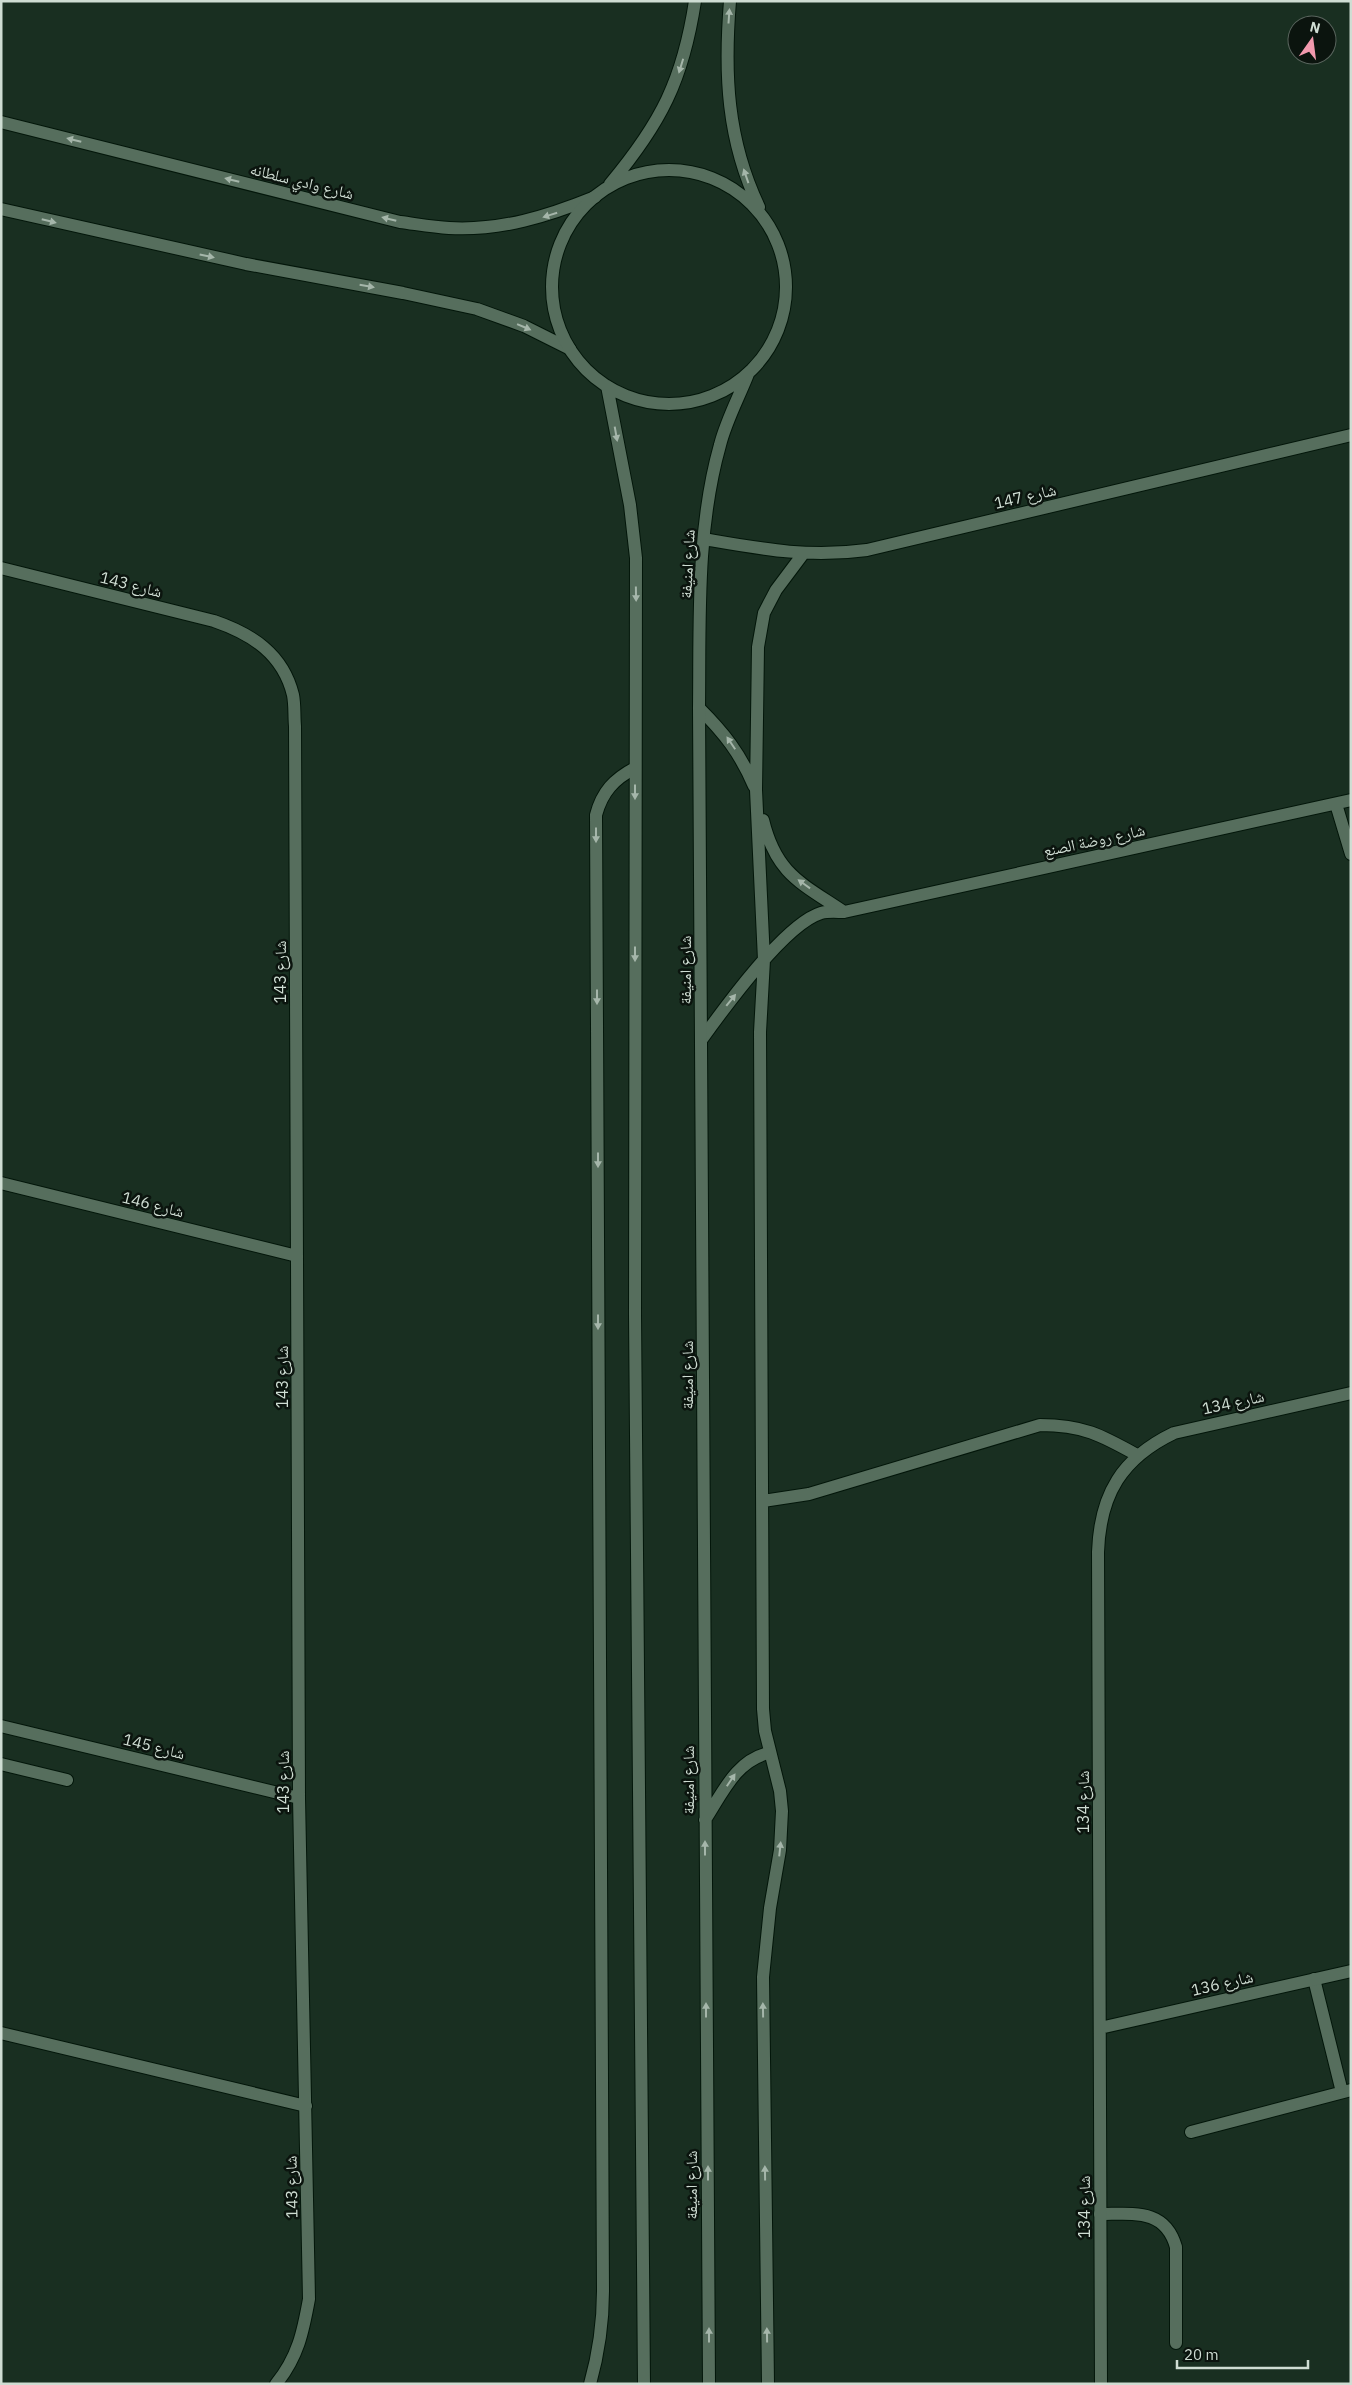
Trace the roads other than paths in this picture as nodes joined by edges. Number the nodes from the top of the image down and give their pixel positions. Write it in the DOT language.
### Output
graph roads {
  1 [pos="695,1"];
  2 [pos="730,1"];
  3 [pos="1,122"];
  4 [pos="600,193"];
  5 [pos="1,209"];
  6 [pos="766,220"];
  7 [pos="570,349"];
  8 [pos="748,374"];
  9 [pos="607,386"];
  10 [pos="1351,435"];
  11 [pos="704,539"];
  12 [pos="803,554"];
  13 [pos="1,568"];
  14 [pos="699,708"];
  15 [pos="635,768"];
  16 [pos="756,790"];
  17 [pos="1351,800"];
  18 [pos="1336,804"];
  19 [pos="1351,854"];
  20 [pos="844,912"];
  21 [pos="764,960"];
  22 [pos="702,1039"];
  23 [pos="1,1183"];
  24 [pos="297,1256"];
  25 [pos="1351,1393"];
  26 [pos="1138,1455"];
  27 [pos="763,1501"];
  28 [pos="1,1726"];
  29 [pos="769,1753"];
  30 [pos="1,1764"];
  31 [pos="67,1780"];
  32 [pos="300,1798"];
  33 [pos="705,1820"];
  34 [pos="1351,1971"];
  35 [pos="1314,1979"];
  36 [pos="1100,2028"];
  37 [pos="1,2033"];
  38 [pos="1346,2091"];
  39 [pos="306,2106"];
  40 [pos="1191,2132"];
  41 [pos="1100,2214"];
  42 [pos="1176,2343"];
  43 [pos="276,2384"];
  44 [pos="590,2384"];
  45 [pos="644,2384"];
  46 [pos="710,2384"];
  47 [pos="768,2384"];
  48 [pos="1101,2384"];
  1 -- 4 [label="street, one-way"];
  6 -- 2 [label="street, one-way"];
  4 -- 3 [label="street, شارع وادي سلطانه, one-way"];
  4 -- 6 [label="street, شارع وادي سلطانه"];
  4 -- 7 [label="street"];
  5 -- 7 [label="street, one-way"];
  6 -- 8 [label="street"];
  7 -- 9 [label="street"];
  8 -- 9 [label="street"];
  8 -- 11 [label="street, شارع امنيفة"];
  9 -- 15 [label="street, one-way"];
  10 -- 12 [label="street, شارع 147"];
  11 -- 12 [label="street, شارع 147"];
  11 -- 14 [label="street, شارع امنيفة"];
  12 -- 16 [label="street"];
  13 -- 24 [label="street, شارع 143"];
  16 -- 14 [label="street, one-way"];
  14 -- 22 [label="street, شارع امنيفة"];
  15 -- 44 [label="street, one-way"];
  15 -- 45 [label="street, one-way"];
  20 -- 16 [label="street, one-way"];
  16 -- 21 [label="street"];
  17 -- 18 [label="street, شارع روضة الصنع"];
  18 -- 19 [label="street"];
  18 -- 20 [label="street, شارع روضة الصنع"];
  20 -- 21 [label="street, شارع روضة الصنع"];
  22 -- 21 [label="street, شارع روضة الصنع, one-way"];
  21 -- 27 [label="street"];
  22 -- 33 [label="street, شارع امنيفة"];
  23 -- 24 [label="street, شارع 146"];
  24 -- 32 [label="street, شارع 143"];
  25 -- 26 [label="street, شارع 134"];
  26 -- 27 [label="street"];
  26 -- 36 [label="street, شارع 134"];
  27 -- 29 [label="street"];
  28 -- 32 [label="street, شارع 145"];
  33 -- 29 [label="street, one-way"];
  47 -- 29 [label="street, one-way"];
  30 -- 31 [label="street"];
  32 -- 39 [label="street, شارع 143"];
  46 -- 33 [label="street, شارع امنيفة, one-way"];
  34 -- 35 [label="street, شارع 136"];
  35 -- 36 [label="street, شارع 136"];
  35 -- 38 [label="street"];
  36 -- 41 [label="street, شارع 134"];
  37 -- 39 [label="street"];
  38 -- 40 [label="street"];
  39 -- 43 [label="street, شارع 143"];
  41 -- 42 [label="street"];
  41 -- 48 [label="street, شارع 134"];
}
